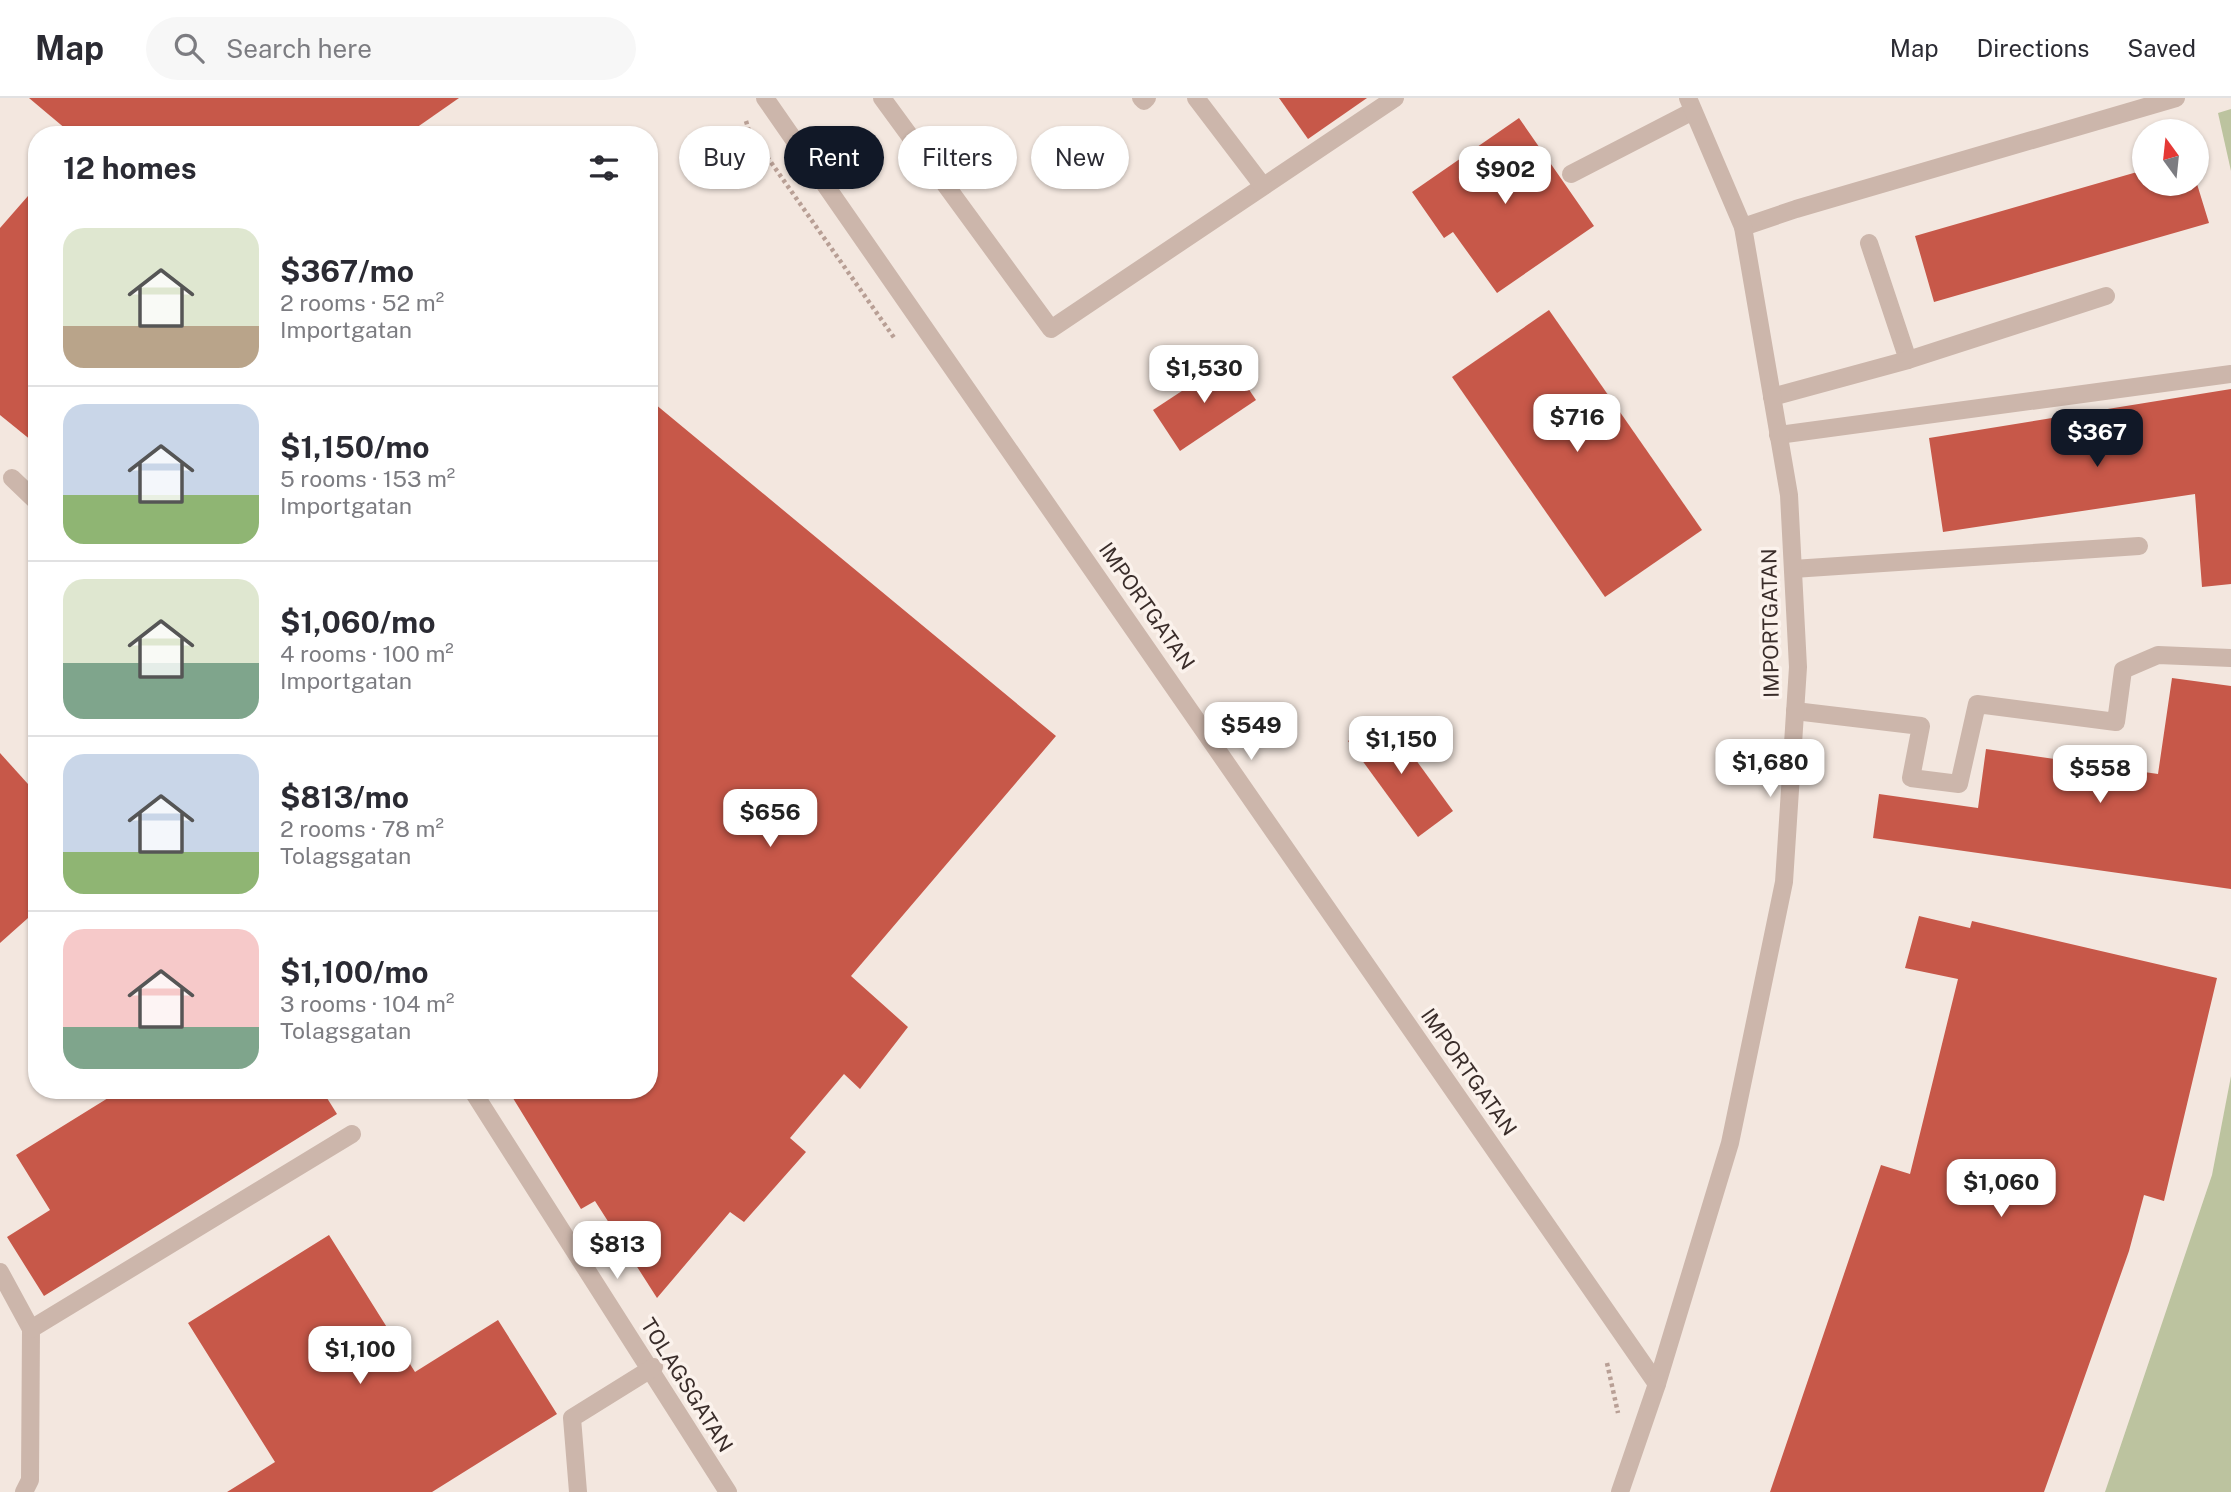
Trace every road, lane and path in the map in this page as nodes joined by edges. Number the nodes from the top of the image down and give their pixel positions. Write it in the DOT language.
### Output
graph roads {
  1 [pos="765,98"];
  2 [pos="882,98"];
  3 [pos="1141,98"];
  4 [pos="1147,98"];
  5 [pos="1196,98"];
  6 [pos="1395,98"];
  7 [pos="2176,98"];
  8 [pos="1690,104"];
  9 [pos="1571,174"];
  10 [pos="1264,186"];
  11 [pos="1742,227"];
  12 [pos="1869,243"];
  13 [pos="2106,296"];
  14 [pos="1908,360"];
  15 [pos="2231,374"];
  16 [pos="1772,397"];
  17 [pos="1779,435"];
  18 [pos="12,478"];
  19 [pos="28,493"];
  20 [pos="2140,547"];
  21 [pos="1793,569"];
  22 [pos="2231,658"];
  23 [pos="1795,711"];
  24 [pos="478,1099"];
  25 [pos="352,1134"];
  26 [pos="0,1272"];
  27 [pos="31,1329"];
  28 [pos="652,1368"];
  29 [pos="1657,1384"];
  30 [pos="24,1492"];
  31 [pos="578,1492"];
  32 [pos="729,1492"];
  33 [pos="1620,1492"];
  1 -- 29 [label="street, IMPORTGATAN"];
  2 -- 10 [label="street"];
  3 -- 4 [label="street"];
  5 -- 10 [label="street"];
  6 -- 10 [label="street"];
  7 -- 11 [label="street"];
  8 -- 9 [label="street"];
  8 -- 11 [label="street, IMPORTGATAN"];
  11 -- 16 [label="street, IMPORTGATAN"];
  12 -- 14 [label="street"];
  13 -- 14 [label="street"];
  14 -- 16 [label="street"];
  15 -- 17 [label="street"];
  16 -- 17 [label="street, IMPORTGATAN"];
  17 -- 21 [label="street, IMPORTGATAN"];
  18 -- 19 [label="street"];
  20 -- 21 [label="street"];
  21 -- 23 [label="street, IMPORTGATAN"];
  22 -- 23 [label="street"];
  23 -- 29 [label="street, IMPORTGATAN"];
  24 -- 28 [label="street, TOLAGSGATAN"];
  25 -- 27 [label="street"];
  26 -- 27 [label="street"];
  27 -- 30 [label="street"];
  28 -- 31 [label="street"];
  28 -- 32 [label="street, TOLAGSGATAN"];
  29 -- 33 [label="street, IMPORTGATAN"];
}
